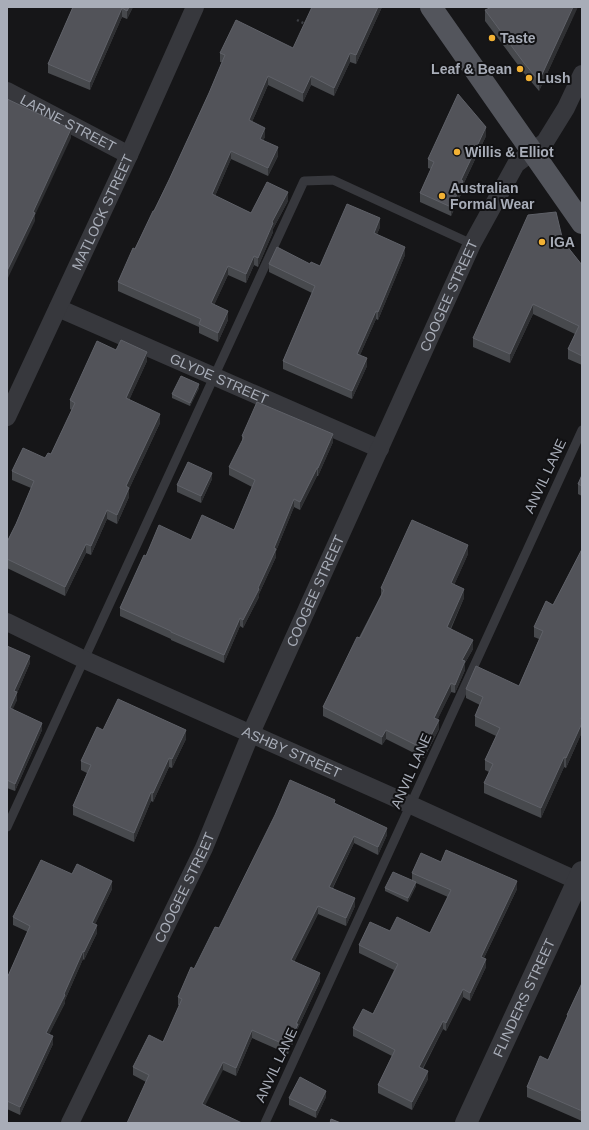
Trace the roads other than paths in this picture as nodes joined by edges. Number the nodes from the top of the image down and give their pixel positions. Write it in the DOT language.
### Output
graph roads {
  1 [pos="195,7"];
  2 [pos="431,7"];
  3 [pos="582,74"];
  4 [pos="7,91"];
  5 [pos="532,152"];
  6 [pos="129,155"];
  7 [pos="582,223"];
  8 [pos="472,244"];
  9 [pos="58,308"];
  10 [pos="214,376"];
  11 [pos="7,417"];
  12 [pos="582,430"];
  13 [pos="380,449"];
  14 [pos="7,622"];
  15 [pos="85,660"];
  16 [pos="251,733"];
  17 [pos="411,805"];
  18 [pos="7,827"];
  19 [pos="580,876"];
  20 [pos="70,1123"];
  21 [pos="265,1123"];
  22 [pos="466,1123"];
  1 -- 6 [label="street, MATLOCK STREET"];
  2 -- 5 [label="main road"];
  3 -- 5 [label="street, COOGEE STREET"];
  4 -- 6 [label="street, LARNE STREET"];
  5 -- 7 [label="main road"];
  5 -- 8 [label="street, COOGEE STREET"];
  6 -- 9 [label="street, MATLOCK STREET"];
  8 -- 10 [label="lane"];
  8 -- 13 [label="street, COOGEE STREET"];
  9 -- 10 [label="street, GLYDE STREET"];
  9 -- 11 [label="street, MATLOCK STREET"];
  10 -- 13 [label="street, GLYDE STREET"];
  10 -- 15 [label="lane"];
  12 -- 17 [label="lane, ANVIL LANE"];
  13 -- 16 [label="street, COOGEE STREET"];
  14 -- 15 [label="street, ASHBY STREET"];
  15 -- 16 [label="street, ASHBY STREET"];
  15 -- 18 [label="lane"];
  16 -- 17 [label="street, ASHBY STREET"];
  16 -- 20 [label="street, COOGEE STREET"];
  17 -- 19 [label="street, ASHBY STREET"];
  17 -- 21 [label="lane, ANVIL LANE"];
  19 -- 22 [label="street, FLINDERS STREET"];
}
